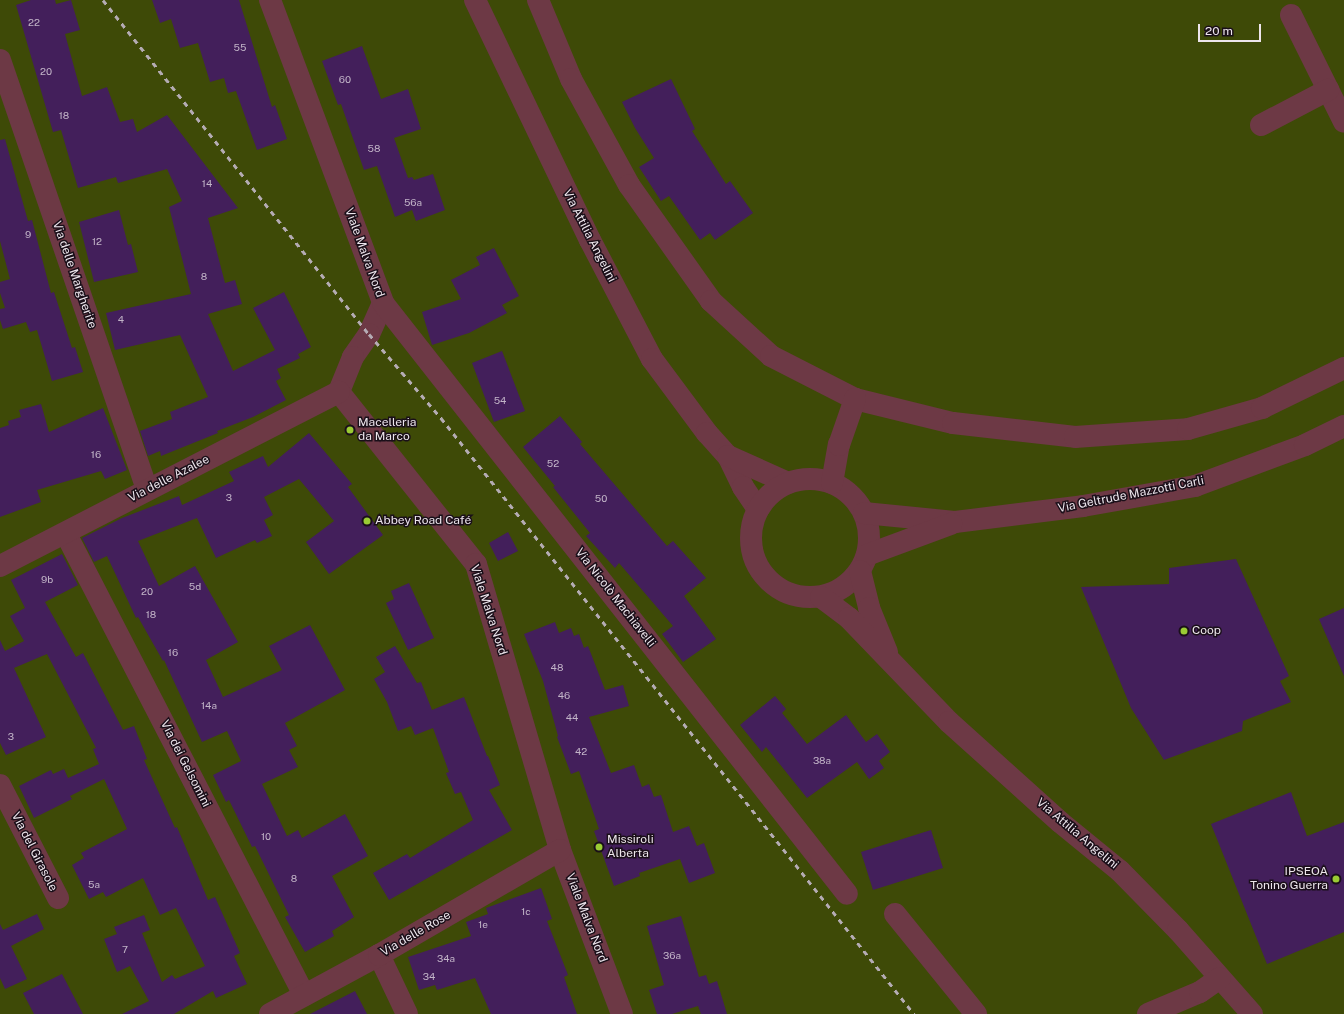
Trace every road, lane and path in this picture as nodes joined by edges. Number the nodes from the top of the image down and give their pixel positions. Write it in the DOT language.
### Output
graph roads {
  1 [pos="270,0"];
  2 [pos="475,0"];
  3 [pos="538,0"];
  4 [pos="1291,15"];
  5 [pos="0,60"];
  6 [pos="1328,90"];
  7 [pos="1344,122"];
  8 [pos="1260,125"];
  9 [pos="383,303"];
  10 [pos="1344,368"];
  11 [pos="339,392"];
  12 [pos="855,399"];
  13 [pos="1344,426"];
  14 [pos="728,456"];
  15 [pos="788,483"];
  16 [pos="832,483"];
  17 [pos="147,490"];
  18 [pos="758,509"];
  19 [pos="864,513"];
  20 [pos="955,522"];
  21 [pos="66,534"];
  22 [pos="863,563"];
  23 [pos="0,566"];
  24 [pos="821,597"];
  25 [pos="892,664"];
  26 [pos="0,785"];
  27 [pos="560,850"];
  28 [pos="847,894"];
  29 [pos="58,898"];
  30 [pos="895,914"];
  31 [pos="379,955"];
  32 [pos="1220,978"];
  33 [pos="304,995"];
  34 [pos="270,1014"];
  35 [pos="407,1014"];
  36 [pos="622,1014"];
  37 [pos="976,1014"];
  38 [pos="1148,1014"];
  39 [pos="1252,1014"];
  1 -- 9 [label="street, Viale Malva Nord"];
  2 -- 14 [label="street, Via Attilia Angelini"];
  3 -- 12 [label="street"];
  4 -- 6 [label="street"];
  5 -- 17 [label="street, Via delle Margherite"];
  6 -- 7 [label="street"];
  6 -- 8 [label="street"];
  9 -- 11 [label="street, Viale Malva Nord"];
  9 -- 28 [label="street, Via Nicolò Machiavelli"];
  10 -- 12 [label="street"];
  11 -- 17 [label="street, Via delle Azalee"];
  11 -- 27 [label="street, Viale Malva Nord"];
  12 -- 16 [label="street"];
  13 -- 20 [label="street, Via Geltrude Mazzotti Carli"];
  14 -- 15 [label="street, Via Attilia Angelini"];
  14 -- 18 [label="street, Via Attilia Angelini"];
  15 -- 16 [label="street"];
  15 -- 18 [label="street"];
  16 -- 19 [label="street"];
  17 -- 21 [label="street, Via delle Azalee"];
  18 -- 24 [label="street"];
  19 -- 20 [label="street, Via Geltrude Mazzotti Carli"];
  19 -- 22 [label="street"];
  20 -- 22 [label="street, Via Geltrude Mazzotti Carli"];
  21 -- 23 [label="street, Via delle Azalee"];
  21 -- 33 [label="street, Via dei Gelsomini"];
  22 -- 24 [label="street"];
  22 -- 25 [label="street, Via Attilia Angelini"];
  24 -- 25 [label="street, Via Attilia Angelini"];
  25 -- 32 [label="street, Via Attilia Angelini"];
  26 -- 29 [label="street, Via del Girasole"];
  27 -- 31 [label="street, Via delle Rose"];
  27 -- 36 [label="street, Viale Malva Nord"];
  30 -- 37 [label="street"];
  31 -- 33 [label="street, Via delle Rose"];
  31 -- 35 [label="street"];
  32 -- 38 [label="street"];
  32 -- 39 [label="street, Via Attilia Angelini"];
  33 -- 34 [label="street, Via delle Rose"];
}
